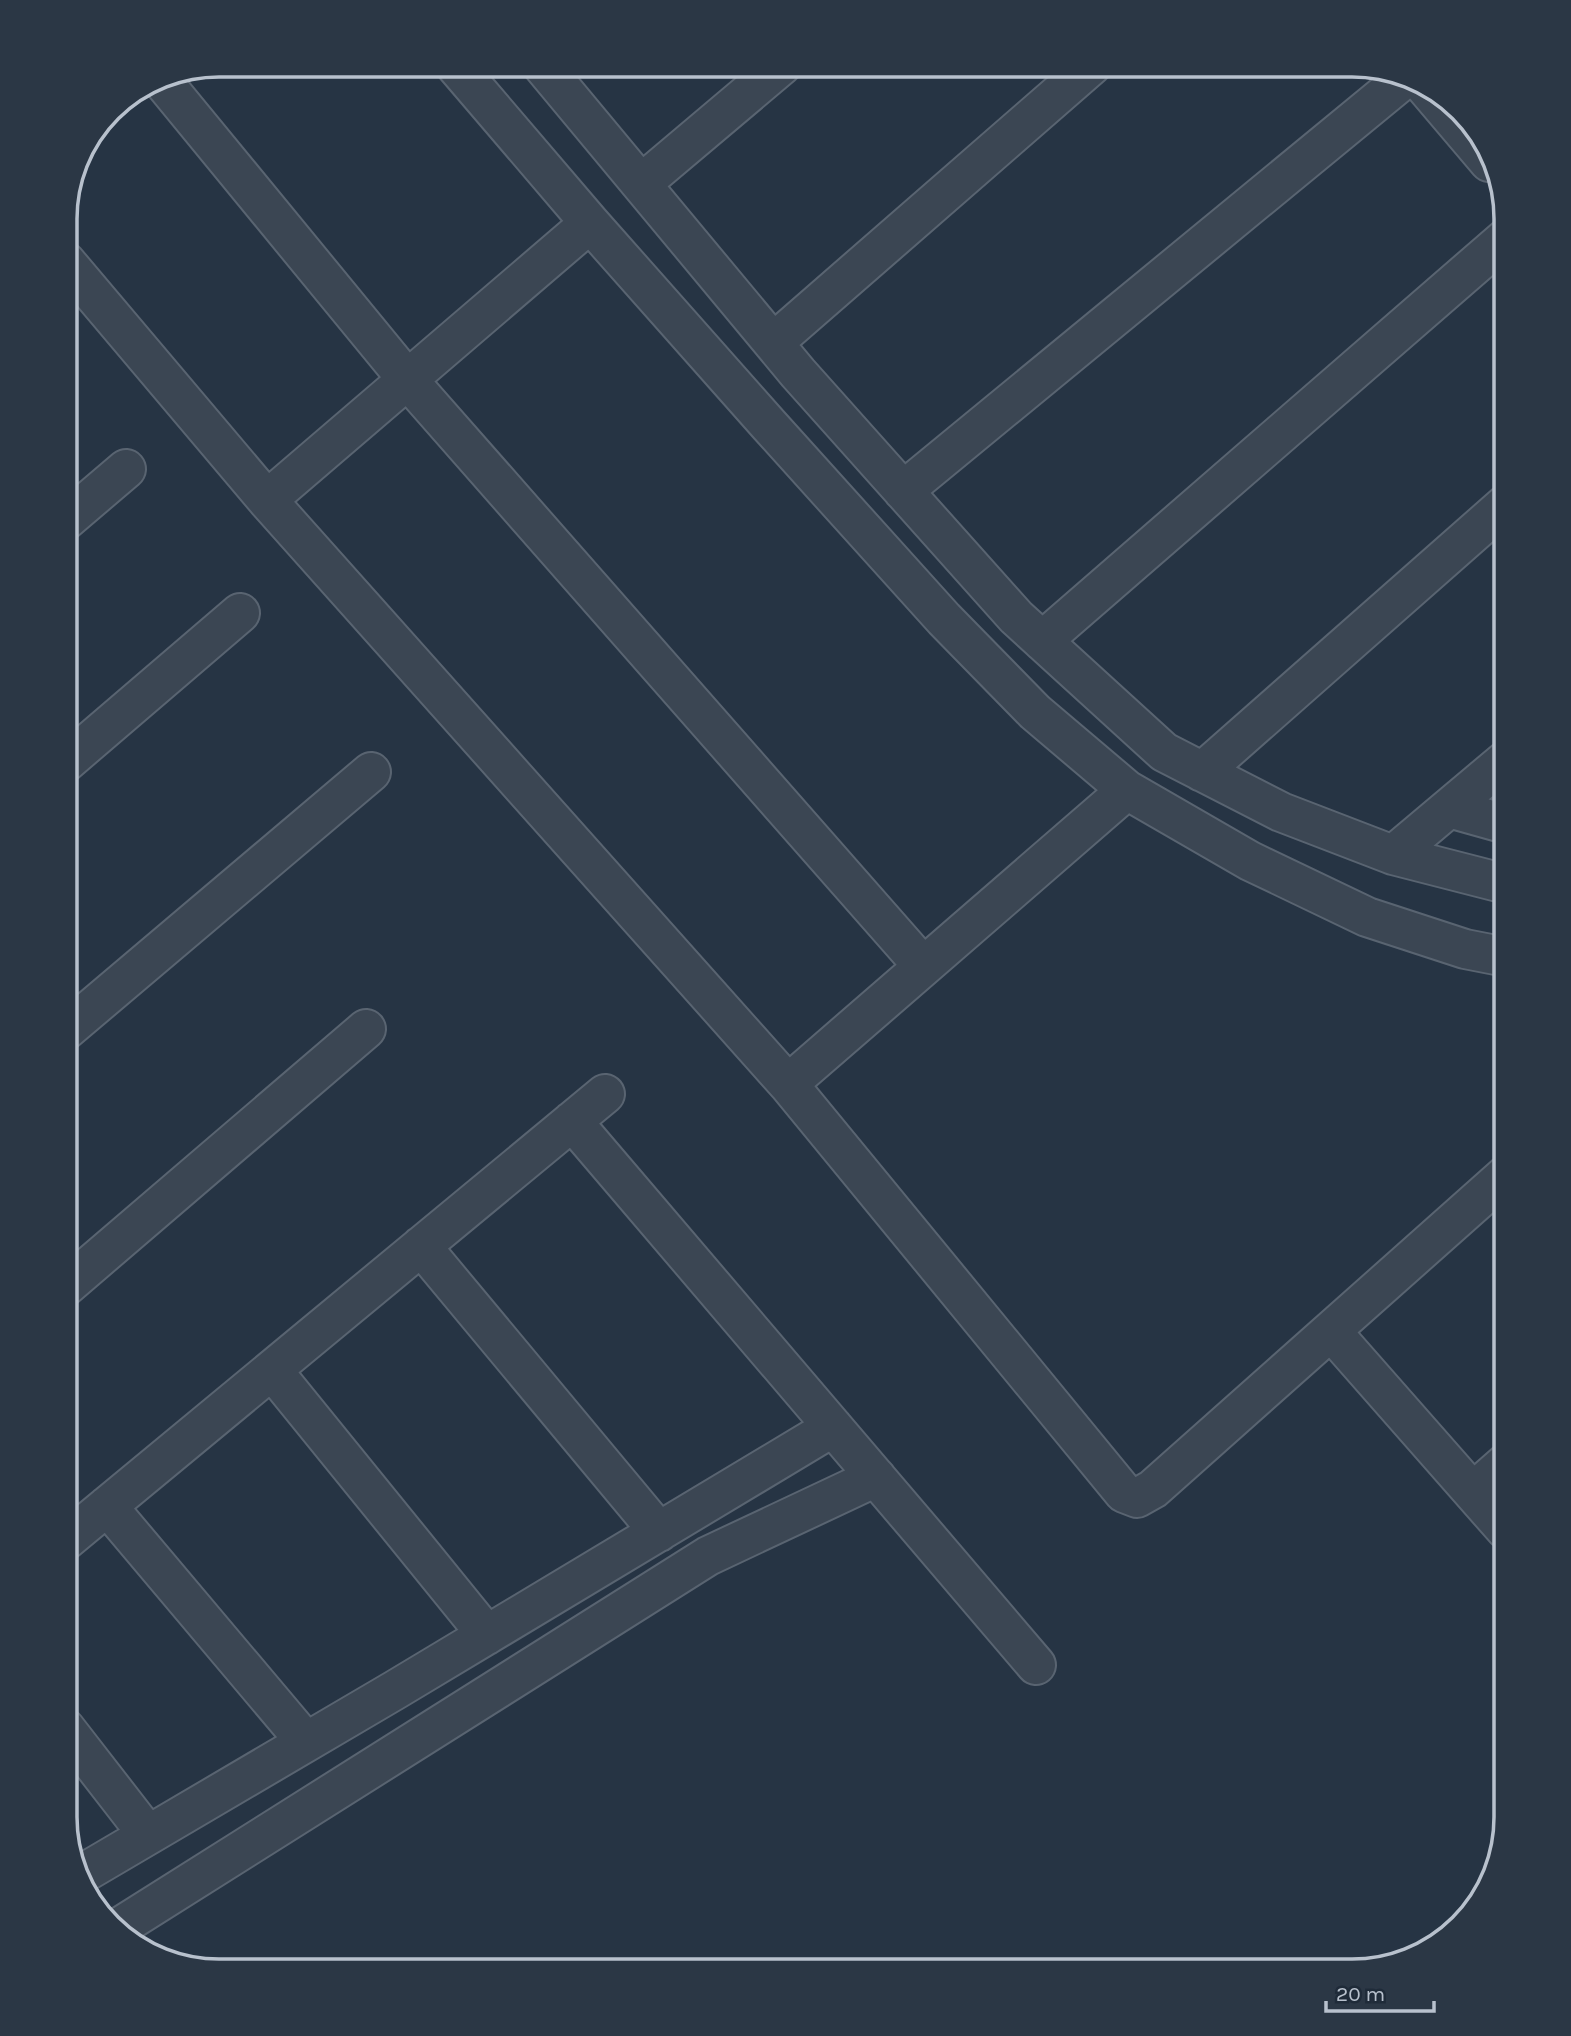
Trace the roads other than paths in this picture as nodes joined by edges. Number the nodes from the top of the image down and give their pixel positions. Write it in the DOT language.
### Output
graph roads {
  1 [pos="465,77"];
  2 [pos="552,77"];
  3 [pos="768,77"];
  4 [pos="1078,77"];
  5 [pos="1397,85"];
  6 [pos="167,87"];
  7 [pos="1450,116"];
  8 [pos="1468,137"];
  9 [pos="641,184"];
  10 [pos="590,223"];
  11 [pos="1494,248"];
  12 [pos="77,275"];
  13 [pos="774,344"];
  14 [pos="407,379"];
  15 [pos="835,414"];
  16 [pos="800,458"];
  17 [pos="126,469"];
  18 [pos="903,491"];
  19 [pos="267,500"];
  20 [pos="77,511"];
  21 [pos="1494,515"];
  22 [pos="240,613"];
  23 [pos="1042,641"];
  24 [pos="77,753"];
  25 [pos="1494,770"];
  26 [pos="371,772"];
  27 [pos="1202,772"];
  28 [pos="1127,790"];
  29 [pos="1449,808"];
  30 [pos="1494,821"];
  31 [pos="1393,855"];
  32 [pos="1494,881"];
  33 [pos="1494,955"];
  34 [pos="923,966"];
  35 [pos="77,1021"];
  36 [pos="366,1029"];
  37 [pos="788,1084"];
  38 [pos="605,1094"];
  39 [pos="572,1121"];
  40 [pos="1494,1186"];
  41 [pos="421,1246"];
  42 [pos="77,1265"];
  43 [pos="1331,1331"];
  44 [pos="272,1370"];
  45 [pos="833,1427"];
  46 [pos="1494,1474"];
  47 [pos="876,1477"];
  48 [pos="1473,1492"];
  49 [pos="107,1506"];
  50 [pos="1494,1516"];
  51 [pos="77,1531"];
  52 [pos="659,1532"];
  53 [pos="487,1635"];
  54 [pos="1036,1665"];
  55 [pos="306,1742"];
  56 [pos="77,1743"];
  57 [pos="148,1835"];
  58 [pos="88,1871"];
  59 [pos="125,1924"];
  1 -- 10 [label="street"];
  2 -- 9 [label="street"];
  3 -- 9 [label="street"];
  4 -- 13 [label="street"];
  5 -- 18 [label="street"];
  6 -- 14 [label="street"];
  7 -- 8 [label="street"];
  9 -- 13 [label="street"];
  10 -- 14 [label="street"];
  10 -- 16 [label="street"];
  11 -- 23 [label="street"];
  12 -- 19 [label="street"];
  13 -- 15 [label="street"];
  14 -- 19 [label="street"];
  14 -- 34 [label="street"];
  15 -- 16 [label="street"];
  15 -- 18 [label="street"];
  16 -- 28 [label="street"];
  17 -- 20 [label="street"];
  18 -- 23 [label="street"];
  19 -- 37 [label="street"];
  21 -- 27 [label="street"];
  22 -- 24 [label="street"];
  23 -- 27 [label="street"];
  25 -- 29 [label="street"];
  26 -- 35 [label="street"];
  27 -- 31 [label="street"];
  28 -- 33 [label="street"];
  28 -- 34 [label="street"];
  29 -- 30 [label="street"];
  29 -- 31 [label="street"];
  31 -- 32 [label="street"];
  34 -- 37 [label="street"];
  36 -- 42 [label="street"];
  37 -- 43 [label="street"];
  38 -- 39 [label="street"];
  39 -- 41 [label="street"];
  39 -- 45 [label="street"];
  40 -- 43 [label="street"];
  41 -- 44 [label="street"];
  41 -- 52 [label="street"];
  43 -- 48 [label="street"];
  44 -- 49 [label="street"];
  44 -- 53 [label="street"];
  45 -- 47 [label="street"];
  45 -- 52 [label="street"];
  46 -- 48 [label="street"];
  47 -- 54 [label="street"];
  47 -- 59 [label="street"];
  48 -- 50 [label="street"];
  49 -- 51 [label="street"];
  49 -- 55 [label="street"];
  52 -- 53 [label="street"];
  53 -- 55 [label="street"];
  55 -- 57 [label="street"];
  56 -- 57 [label="street"];
  57 -- 58 [label="street"];
}
